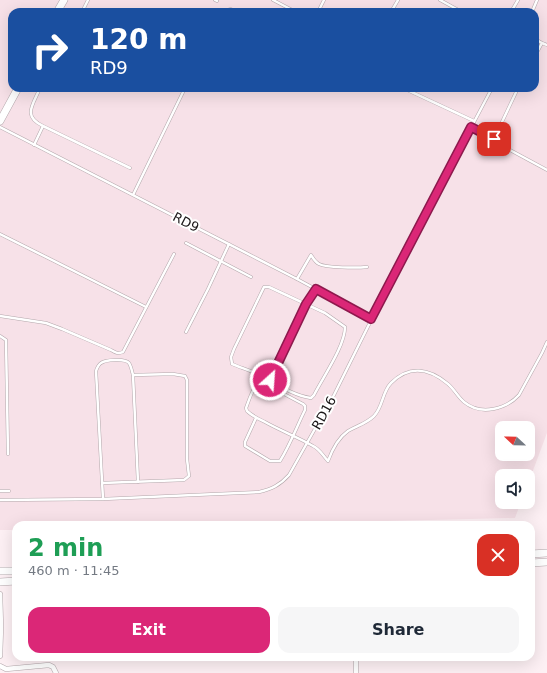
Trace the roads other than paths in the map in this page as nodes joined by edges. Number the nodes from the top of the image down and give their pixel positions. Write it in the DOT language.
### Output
graph roads {
  1 [pos="273,0"];
  2 [pos="440,0"];
  3 [pos="288,8"];
  4 [pos="455,8"];
  5 [pos="539,41"];
  6 [pos="542,43"];
  7 [pos="547,45"];
  8 [pos="539,49"];
  9 [pos="16,92"];
  10 [pos="38,92"];
  11 [pos="183,92"];
  12 [pos="412,92"];
  13 [pos="490,92"];
  14 [pos="516,92"];
  15 [pos="474,121"];
  16 [pos="0,122"];
  17 [pos="43,126"];
  18 [pos="0,127"];
  19 [pos="471,127"];
  20 [pos="494,139"];
  21 [pos="34,145"];
  22 [pos="130,168"];
  23 [pos="547,170"];
  24 [pos="133,195"];
  25 [pos="0,234"];
  26 [pos="186,243"];
  27 [pos="228,244"];
  28 [pos="174,254"];
  29 [pos="221,261"];
  30 [pos="366,267"];
  31 [pos="251,277"];
  32 [pos="297,279"];
  33 [pos="316,289"];
  34 [pos="306,304"];
  35 [pos="146,307"];
  36 [pos="0,316"];
  37 [pos="371,319"];
  38 [pos="186,332"];
  39 [pos="0,336"];
  40 [pos="547,342"];
  41 [pos="133,375"];
  42 [pos="270,380"];
  43 [pos="256,418"];
  44 [pos="292,436"];
  45 [pos="307,443"];
  46 [pos="8,454"];
  47 [pos="138,482"];
  48 [pos="102,483"];
  49 [pos="0,491"];
  50 [pos="10,491"];
  51 [pos="102,499"];
  52 [pos="0,500"];
  53 [pos="547,553"];
  54 [pos="535,554"];
  55 [pos="547,562"];
  56 [pos="535,563"];
  57 [pos="12,571"];
  58 [pos="0,572"];
  59 [pos="12,581"];
  60 [pos="0,582"];
  61 [pos="0,594"];
  62 [pos="0,656"];
  63 [pos="356,661"];
  64 [pos="0,666"];
  65 [pos="56,673"];
  66 [pos="356,673"];
  1 -- 3 [label="lane"];
  2 -- 4 [label="lane"];
  5 -- 6 [label="lane"];
  6 -- 7 [label="lane"];
  6 -- 8 [label="lane"];
  9 -- 16 [label="main road"];
  10 -- 17 [label="lane"];
  11 -- 24 [label="lane"];
  12 -- 15 [label="lane"];
  13 -- 15 [label="lane, RD16"];
  14 -- 20 [label="lane"];
  15 -- 19 [label="lane, RD16"];
  17 -- 21 [label="lane"];
  17 -- 22 [label="lane"];
  18 -- 21 [label="lane, RD9"];
  19 -- 20 [label="lane"];
  19 -- 37 [label="lane, RD16"];
  20 -- 23 [label="lane"];
  21 -- 24 [label="lane, RD9"];
  24 -- 27 [label="lane, RD9"];
  25 -- 35 [label="lane"];
  26 -- 29 [label="lane"];
  27 -- 29 [label="lane"];
  27 -- 32 [label="lane, RD9"];
  28 -- 35 [label="lane"];
  29 -- 31 [label="lane"];
  29 -- 38 [label="lane"];
  30 -- 32 [label="lane"];
  32 -- 33 [label="lane, RD9"];
  33 -- 34 [label="lane"];
  33 -- 37 [label="lane, RD9"];
  34 -- 42 [label="lane"];
  34 -- 42 [label="lane"];
  34 -- 42 [label="lane"];
  35 -- 36 [label="lane"];
  37 -- 45 [label="lane, RD16"];
  39 -- 46 [label="lane"];
  40 -- 45 [label="lane"];
  41 -- 47 [label="lane"];
  41 -- 47 [label="lane"];
  41 -- 48 [label="lane"];
  43 -- 44 [label="lane"];
  43 -- 44 [label="lane"];
  43 -- 44 [label="lane"];
  44 -- 45 [label="lane"];
  45 -- 51 [label="lane, RD16"];
  47 -- 48 [label="lane"];
  48 -- 51 [label="lane"];
  49 -- 50 [label="lane"];
  51 -- 52 [label="lane, RD16"];
  53 -- 54 [label="main road"];
  55 -- 56 [label="main road"];
  57 -- 58 [label="main road"];
  59 -- 60 [label="main road"];
  61 -- 62 [label="street"];
  63 -- 66 [label="street"];
  64 -- 65 [label="street"];
}
